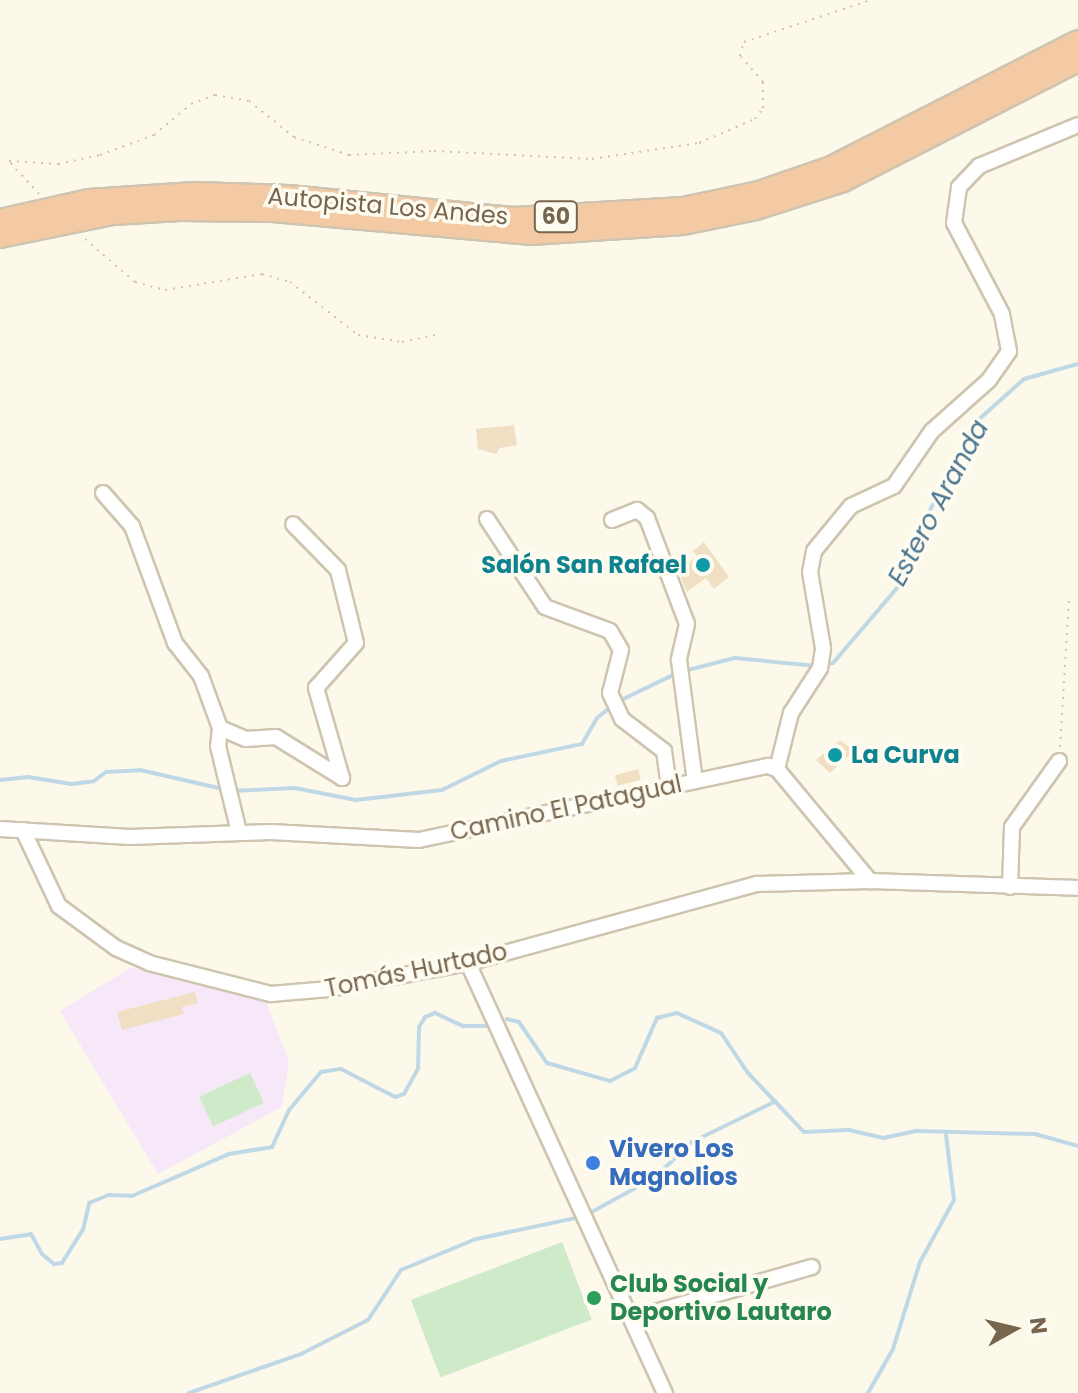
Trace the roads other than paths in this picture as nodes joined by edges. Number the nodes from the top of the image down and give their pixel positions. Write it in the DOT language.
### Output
graph roads {
  1 [pos="1078,41"];
  2 [pos="1078,61"];
  3 [pos="1078,125"];
  4 [pos="0,220"];
  5 [pos="0,237"];
  6 [pos="103,493"];
  7 [pos="487,519"];
  8 [pos="612,520"];
  9 [pos="293,524"];
  10 [pos="220,728"];
  11 [pos="1059,761"];
  12 [pos="777,769"];
  13 [pos="695,781"];
  14 [pos="669,785"];
  15 [pos="0,829"];
  16 [pos="23,830"];
  17 [pos="239,832"];
  18 [pos="870,881"];
  19 [pos="1010,887"];
  20 [pos="1078,888"];
  21 [pos="468,963"];
  22 [pos="812,1267"];
  23 [pos="634,1318"];
  24 [pos="665,1393"];
  1 -- 4 [label="highway, Autopista Los Andes / 60"];
  2 -- 5 [label="highway, Autopista Los Andes / 60"];
  3 -- 12 [label="street"];
  6 -- 10 [label="street"];
  7 -- 14 [label="street"];
  8 -- 13 [label="street"];
  9 -- 10 [label="street"];
  10 -- 17 [label="street"];
  11 -- 19 [label="street"];
  12 -- 13 [label="street, Camino El Patagual"];
  12 -- 18 [label="street"];
  13 -- 14 [label="street, Camino El Patagual"];
  14 -- 17 [label="street, Camino El Patagual"];
  15 -- 16 [label="street, Camino El Patagual"];
  16 -- 17 [label="street, Camino El Patagual"];
  16 -- 21 [label="street, Tomás Hurtado"];
  18 -- 19 [label="street"];
  18 -- 21 [label="street, Tomás Hurtado"];
  19 -- 20 [label="street"];
  21 -- 23 [label="street"];
  22 -- 23 [label="street"];
  23 -- 24 [label="street"];
}
